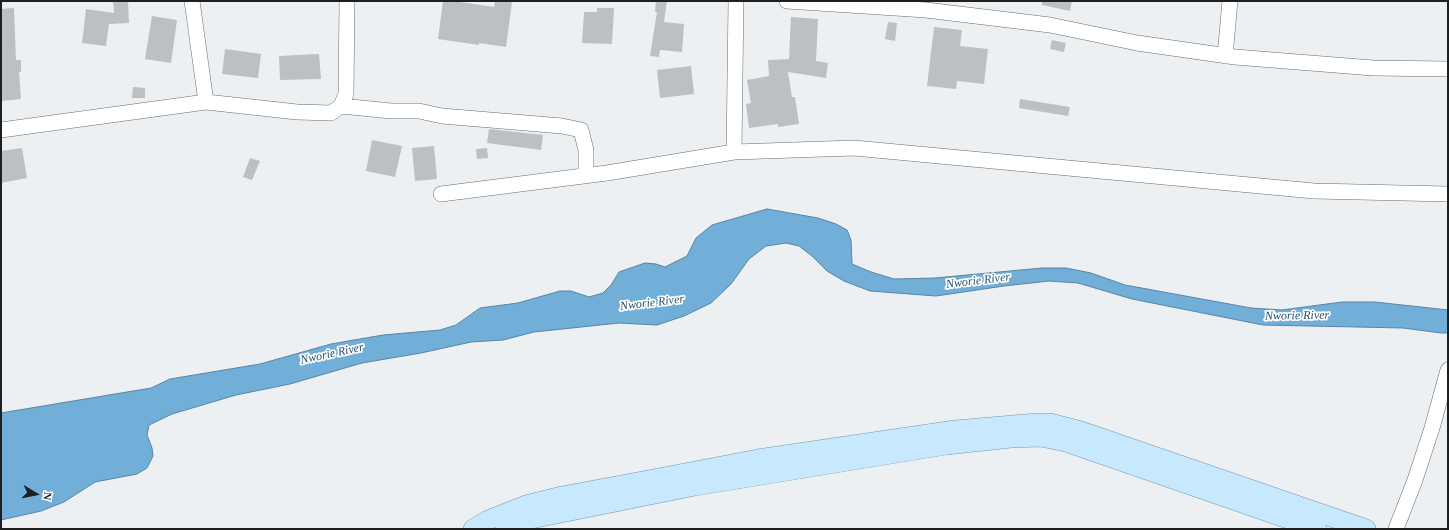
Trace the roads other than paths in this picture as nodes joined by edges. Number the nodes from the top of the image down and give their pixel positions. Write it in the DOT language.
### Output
graph roads {
  1 [pos="192,1"];
  2 [pos="347,1"];
  3 [pos="736,1"];
  4 [pos="787,1"];
  5 [pos="1230,1"];
  6 [pos="1225,56"];
  7 [pos="1448,69"];
  8 [pos="206,102"];
  9 [pos="341,106"];
  10 [pos="1,130"];
  11 [pos="734,152"];
  12 [pos="586,175"];
  13 [pos="441,194"];
  14 [pos="1448,194"];
  15 [pos="1448,370"];
  16 [pos="473,529"];
  17 [pos="506,529"];
  18 [pos="1317,529"];
  19 [pos="1366,529"];
  20 [pos="1396,529"];
  1 -- 8 [label="street"];
  2 -- 9 [label="street"];
  3 -- 11 [label="street"];
  4 -- 6 [label="street"];
  5 -- 6 [label="street"];
  6 -- 7 [label="street"];
  8 -- 9 [label="street"];
  8 -- 10 [label="street"];
  9 -- 12 [label="street"];
  11 -- 12 [label="street"];
  11 -- 14 [label="street"];
  12 -- 13 [label="street"];
  15 -- 20 [label="street"];
  16 -- 19 [label="main road"];
  17 -- 18 [label="main road"];
}
